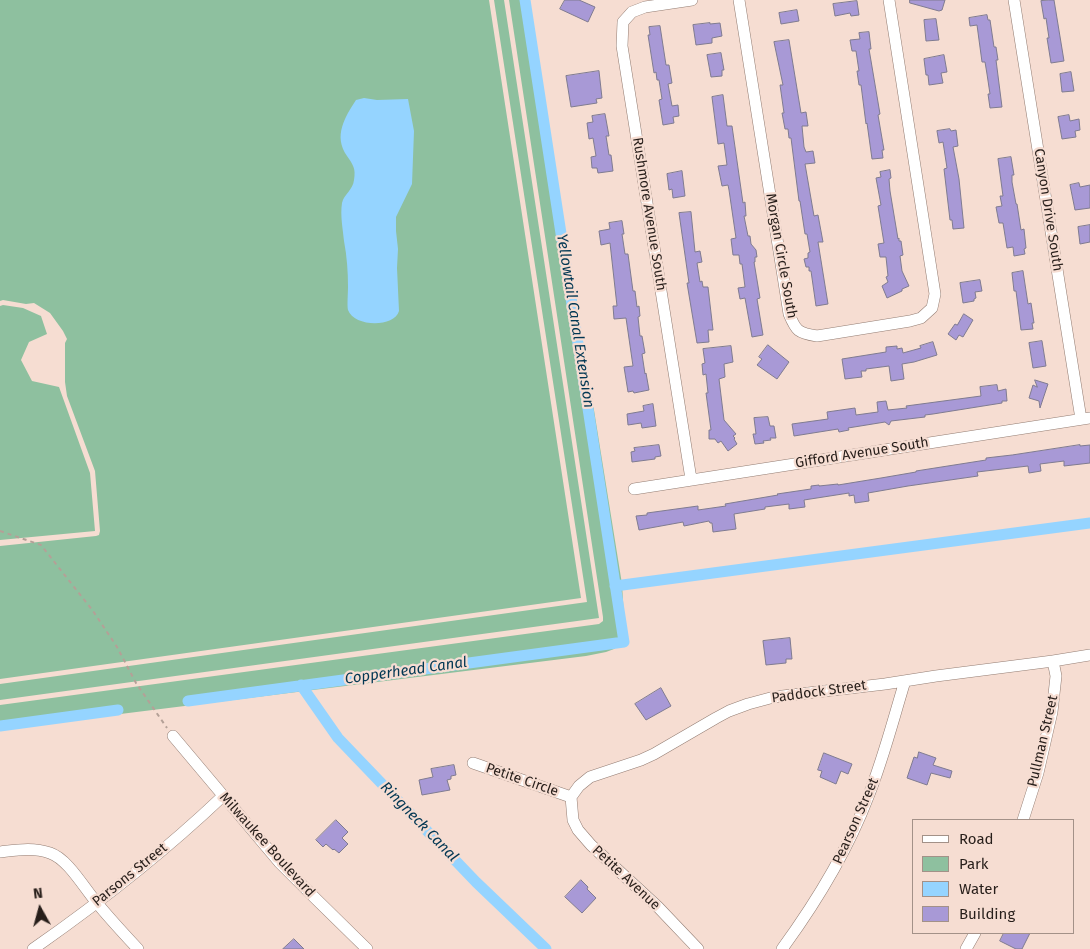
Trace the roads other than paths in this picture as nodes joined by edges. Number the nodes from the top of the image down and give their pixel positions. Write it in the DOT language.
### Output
graph roads {
  1 [pos="692,0"];
  2 [pos="739,0"];
  3 [pos="889,0"];
  4 [pos="1014,0"];
  5 [pos="1085,418"];
  6 [pos="691,480"];
  7 [pos="634,488"];
  8 [pos="1090,655"];
  9 [pos="1053,661"];
  10 [pos="905,681"];
  11 [pos="173,736"];
  12 [pos="473,763"];
  13 [pos="223,796"];
  14 [pos="571,797"];
  15 [pos="1023,819"];
  16 [pos="0,852"];
  17 [pos="96,903"];
  18 [pos="974,934"];
  19 [pos="33,949"];
  20 [pos="138,949"];
  21 [pos="367,949"];
  22 [pos="698,949"];
  23 [pos="782,949"];
  24 [pos="966,949"];
  1 -- 6 [label="street, Rushmore Avenue South"];
  2 -- 3 [label="street, Morgan Circle South"];
  4 -- 5 [label="street, Canyon Drive South"];
  5 -- 6 [label="street, Gifford Avenue South"];
  6 -- 7 [label="street, Gifford Avenue South"];
  8 -- 9 [label="street, Paddock Street"];
  9 -- 10 [label="street, Paddock Street"];
  9 -- 15 [label="street, Pullman Street"];
  10 -- 14 [label="street, Paddock Street"];
  10 -- 23 [label="street, Pearson Street"];
  11 -- 13 [label="street, Milwaukee Boulevard"];
  12 -- 14 [label="street, Petite Circle"];
  13 -- 17 [label="street, Parsons Street"];
  13 -- 21 [label="street, Milwaukee Boulevard"];
  14 -- 22 [label="street, Petite Avenue"];
  16 -- 17 [label="street"];
  17 -- 19 [label="street, Parsons Street"];
  17 -- 20 [label="street"];
  18 -- 24 [label="street"];
}
